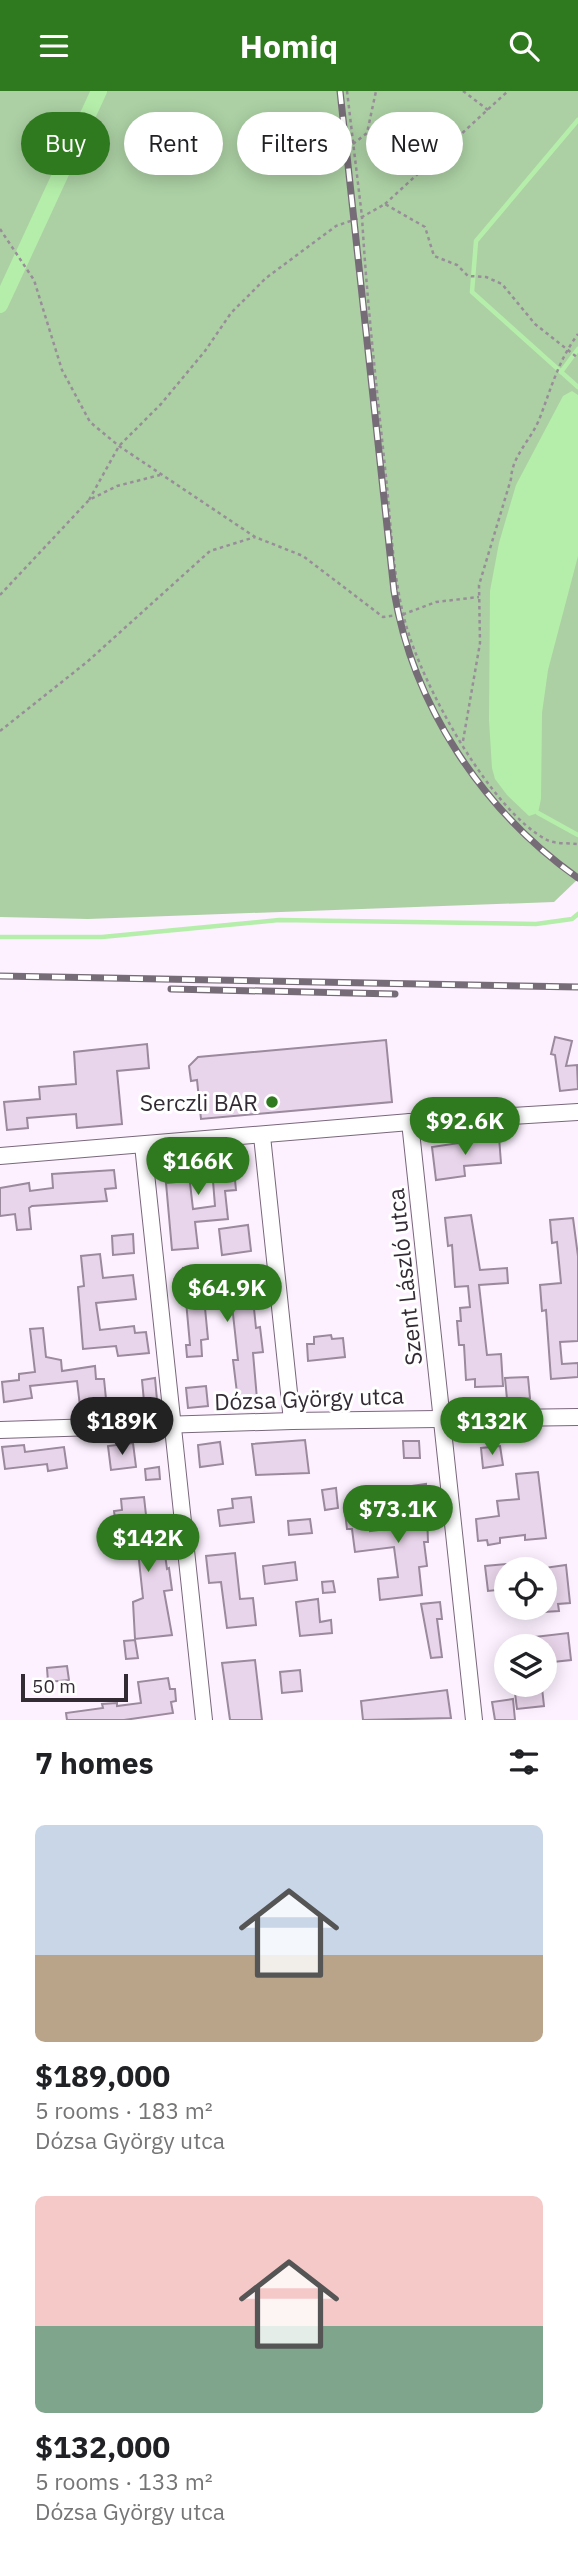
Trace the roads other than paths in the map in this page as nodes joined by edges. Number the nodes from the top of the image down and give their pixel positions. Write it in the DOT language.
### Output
graph roads {
  1 [pos="578,1111"];
  2 [pos="410,1122"];
  3 [pos="262,1136"];
  4 [pos="143,1145"];
  5 [pos="0,1156"];
  6 [pos="442,1417"];
  7 [pos="578,1417"];
  8 [pos="292,1421"];
  9 [pos="172,1425"];
  10 [pos="0,1430"];
  11 [pos="204,1720"];
  12 [pos="474,1720"];
  1 -- 2 [label="street"];
  2 -- 3 [label="street"];
  2 -- 6 [label="street, Szent László utca"];
  3 -- 4 [label="street"];
  3 -- 8 [label="street"];
  4 -- 5 [label="street"];
  4 -- 9 [label="street"];
  6 -- 7 [label="street, Dózsa György utca"];
  6 -- 8 [label="street, Dózsa György utca"];
  6 -- 12 [label="street, Szent László utca"];
  8 -- 9 [label="street, Dózsa György utca"];
  9 -- 10 [label="street, Dózsa György utca"];
  9 -- 11 [label="street"];
}
